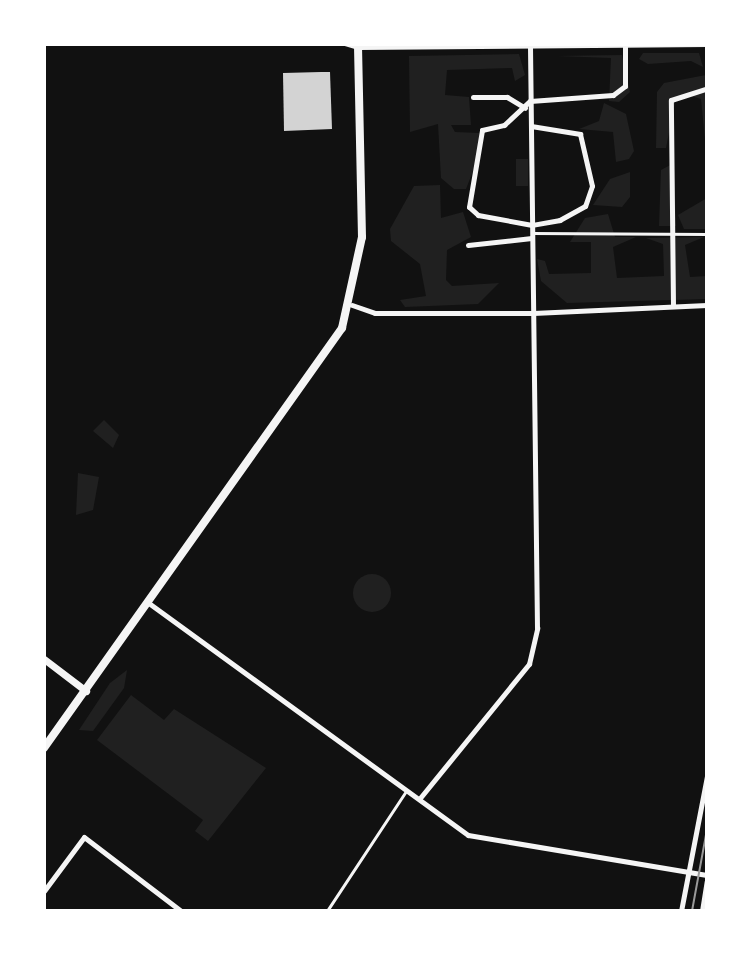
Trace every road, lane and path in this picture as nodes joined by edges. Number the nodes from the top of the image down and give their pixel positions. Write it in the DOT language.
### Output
graph roads {
  1 [pos="345,44"];
  2 [pos="686,44"];
  3 [pos="530,45"];
  4 [pos="707,45"];
  5 [pos="358,46"];
  6 [pos="625,46"];
  7 [pos="707,88"];
  8 [pos="472,97"];
  9 [pos="530,101"];
  10 [pos="525,108"];
  11 [pos="531,126"];
  12 [pos="532,225"];
  13 [pos="670,234"];
  14 [pos="707,234"];
  15 [pos="532,236"];
  16 [pos="468,245"];
  17 [pos="707,305"];
  18 [pos="352,306"];
  19 [pos="673,306"];
  20 [pos="533,313"];
  21 [pos="150,604"];
  22 [pos="44,659"];
  23 [pos="86,691"];
  24 [pos="44,748"];
  25 [pos="707,776"];
  26 [pos="406,791"];
  27 [pos="420,799"];
  28 [pos="688,872"];
  29 [pos="707,875"];
  30 [pos="707,881"];
  31 [pos="44,891"];
  32 [pos="181,911"];
  33 [pos="327,911"];
  34 [pos="681,911"];
  35 [pos="702,911"];
  1 -- 5 [label="lane"];
  2 -- 4 [label="street"];
  2 -- 6 [label="street"];
  3 -- 5 [label="street"];
  3 -- 6 [label="street"];
  3 -- 9 [label="street"];
  5 -- 18 [label="main road"];
  6 -- 9 [label="street"];
  7 -- 13 [label="street"];
  8 -- 10 [label="street"];
  9 -- 10 [label="street"];
  9 -- 11 [label="street"];
  10 -- 12 [label="street"];
  11 -- 12 [label="street"];
  11 -- 12 [label="street"];
  12 -- 15 [label="street"];
  13 -- 14 [label="lane"];
  13 -- 15 [label="lane"];
  13 -- 19 [label="street"];
  15 -- 16 [label="street"];
  15 -- 20 [label="street"];
  17 -- 19 [label="street"];
  18 -- 20 [label="street"];
  18 -- 21 [label="main road"];
  19 -- 20 [label="street"];
  20 -- 27 [label="street"];
  21 -- 23 [label="main road"];
  21 -- 26 [label="street"];
  22 -- 23 [label="street"];
  23 -- 24 [label="main road"];
  25 -- 28 [label="street"];
  26 -- 27 [label="street"];
  26 -- 33 [label="lane"];
  27 -- 28 [label="street"];
  28 -- 29 [label="street"];
  28 -- 34 [label="street"];
  30 -- 35 [label="street"];
  31 -- 32 [label="street"];
}
